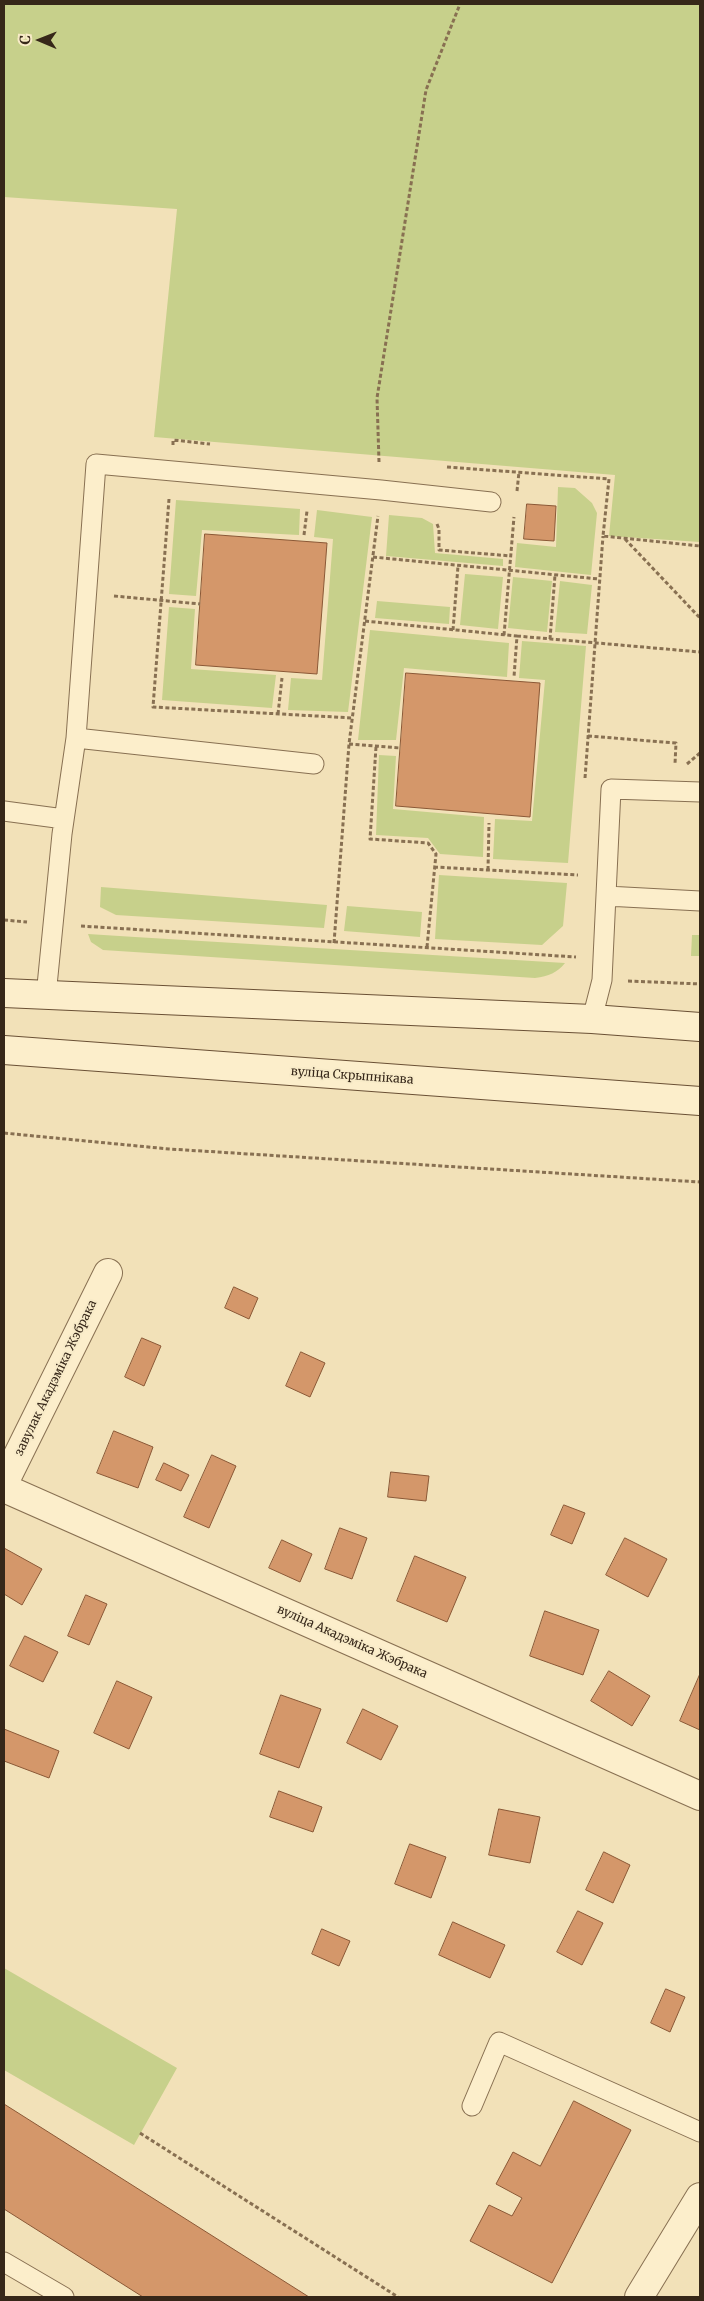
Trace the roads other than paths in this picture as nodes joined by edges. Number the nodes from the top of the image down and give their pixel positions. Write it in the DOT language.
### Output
graph roads {
  1 [pos="491,502"];
  2 [pos="76,738"];
  3 [pos="314,764"];
  4 [pos="700,792"];
  5 [pos="4,811"];
  6 [pos="64,819"];
  7 [pos="606,896"];
  8 [pos="700,901"];
  9 [pos="4,993"];
  10 [pos="46,996"];
  11 [pos="592,1020"];
  12 [pos="700,1027"];
  13 [pos="4,1050"];
  14 [pos="700,1101"];
  15 [pos="108,1273"];
  16 [pos="4,1483"];
  17 [pos="4,1488"];
  18 [pos="700,1796"];
  19 [pos="472,2106"];
  20 [pos="700,2132"];
  21 [pos="700,2197"];
  22 [pos="4,2262"];
  23 [pos="64,2297"];
  24 [pos="639,2297"];
  1 -- 2 [label="lane"];
  2 -- 3 [label="lane"];
  2 -- 6 [label="lane"];
  4 -- 7 [label="lane"];
  5 -- 6 [label="lane"];
  6 -- 10 [label="lane"];
  7 -- 8 [label="lane"];
  7 -- 11 [label="lane"];
  9 -- 10 [label="main road"];
  10 -- 11 [label="main road"];
  11 -- 12 [label="main road"];
  13 -- 14 [label="main road, вуліца Скрыпнікава"];
  15 -- 16 [label="main road, завулак Акадэміка Жэбрака"];
  17 -- 18 [label="main road, вуліца Акадэміка Жэбрака"];
  19 -- 20 [label="lane"];
  21 -- 24 [label="main road"];
  22 -- 23 [label="lane"];
}
